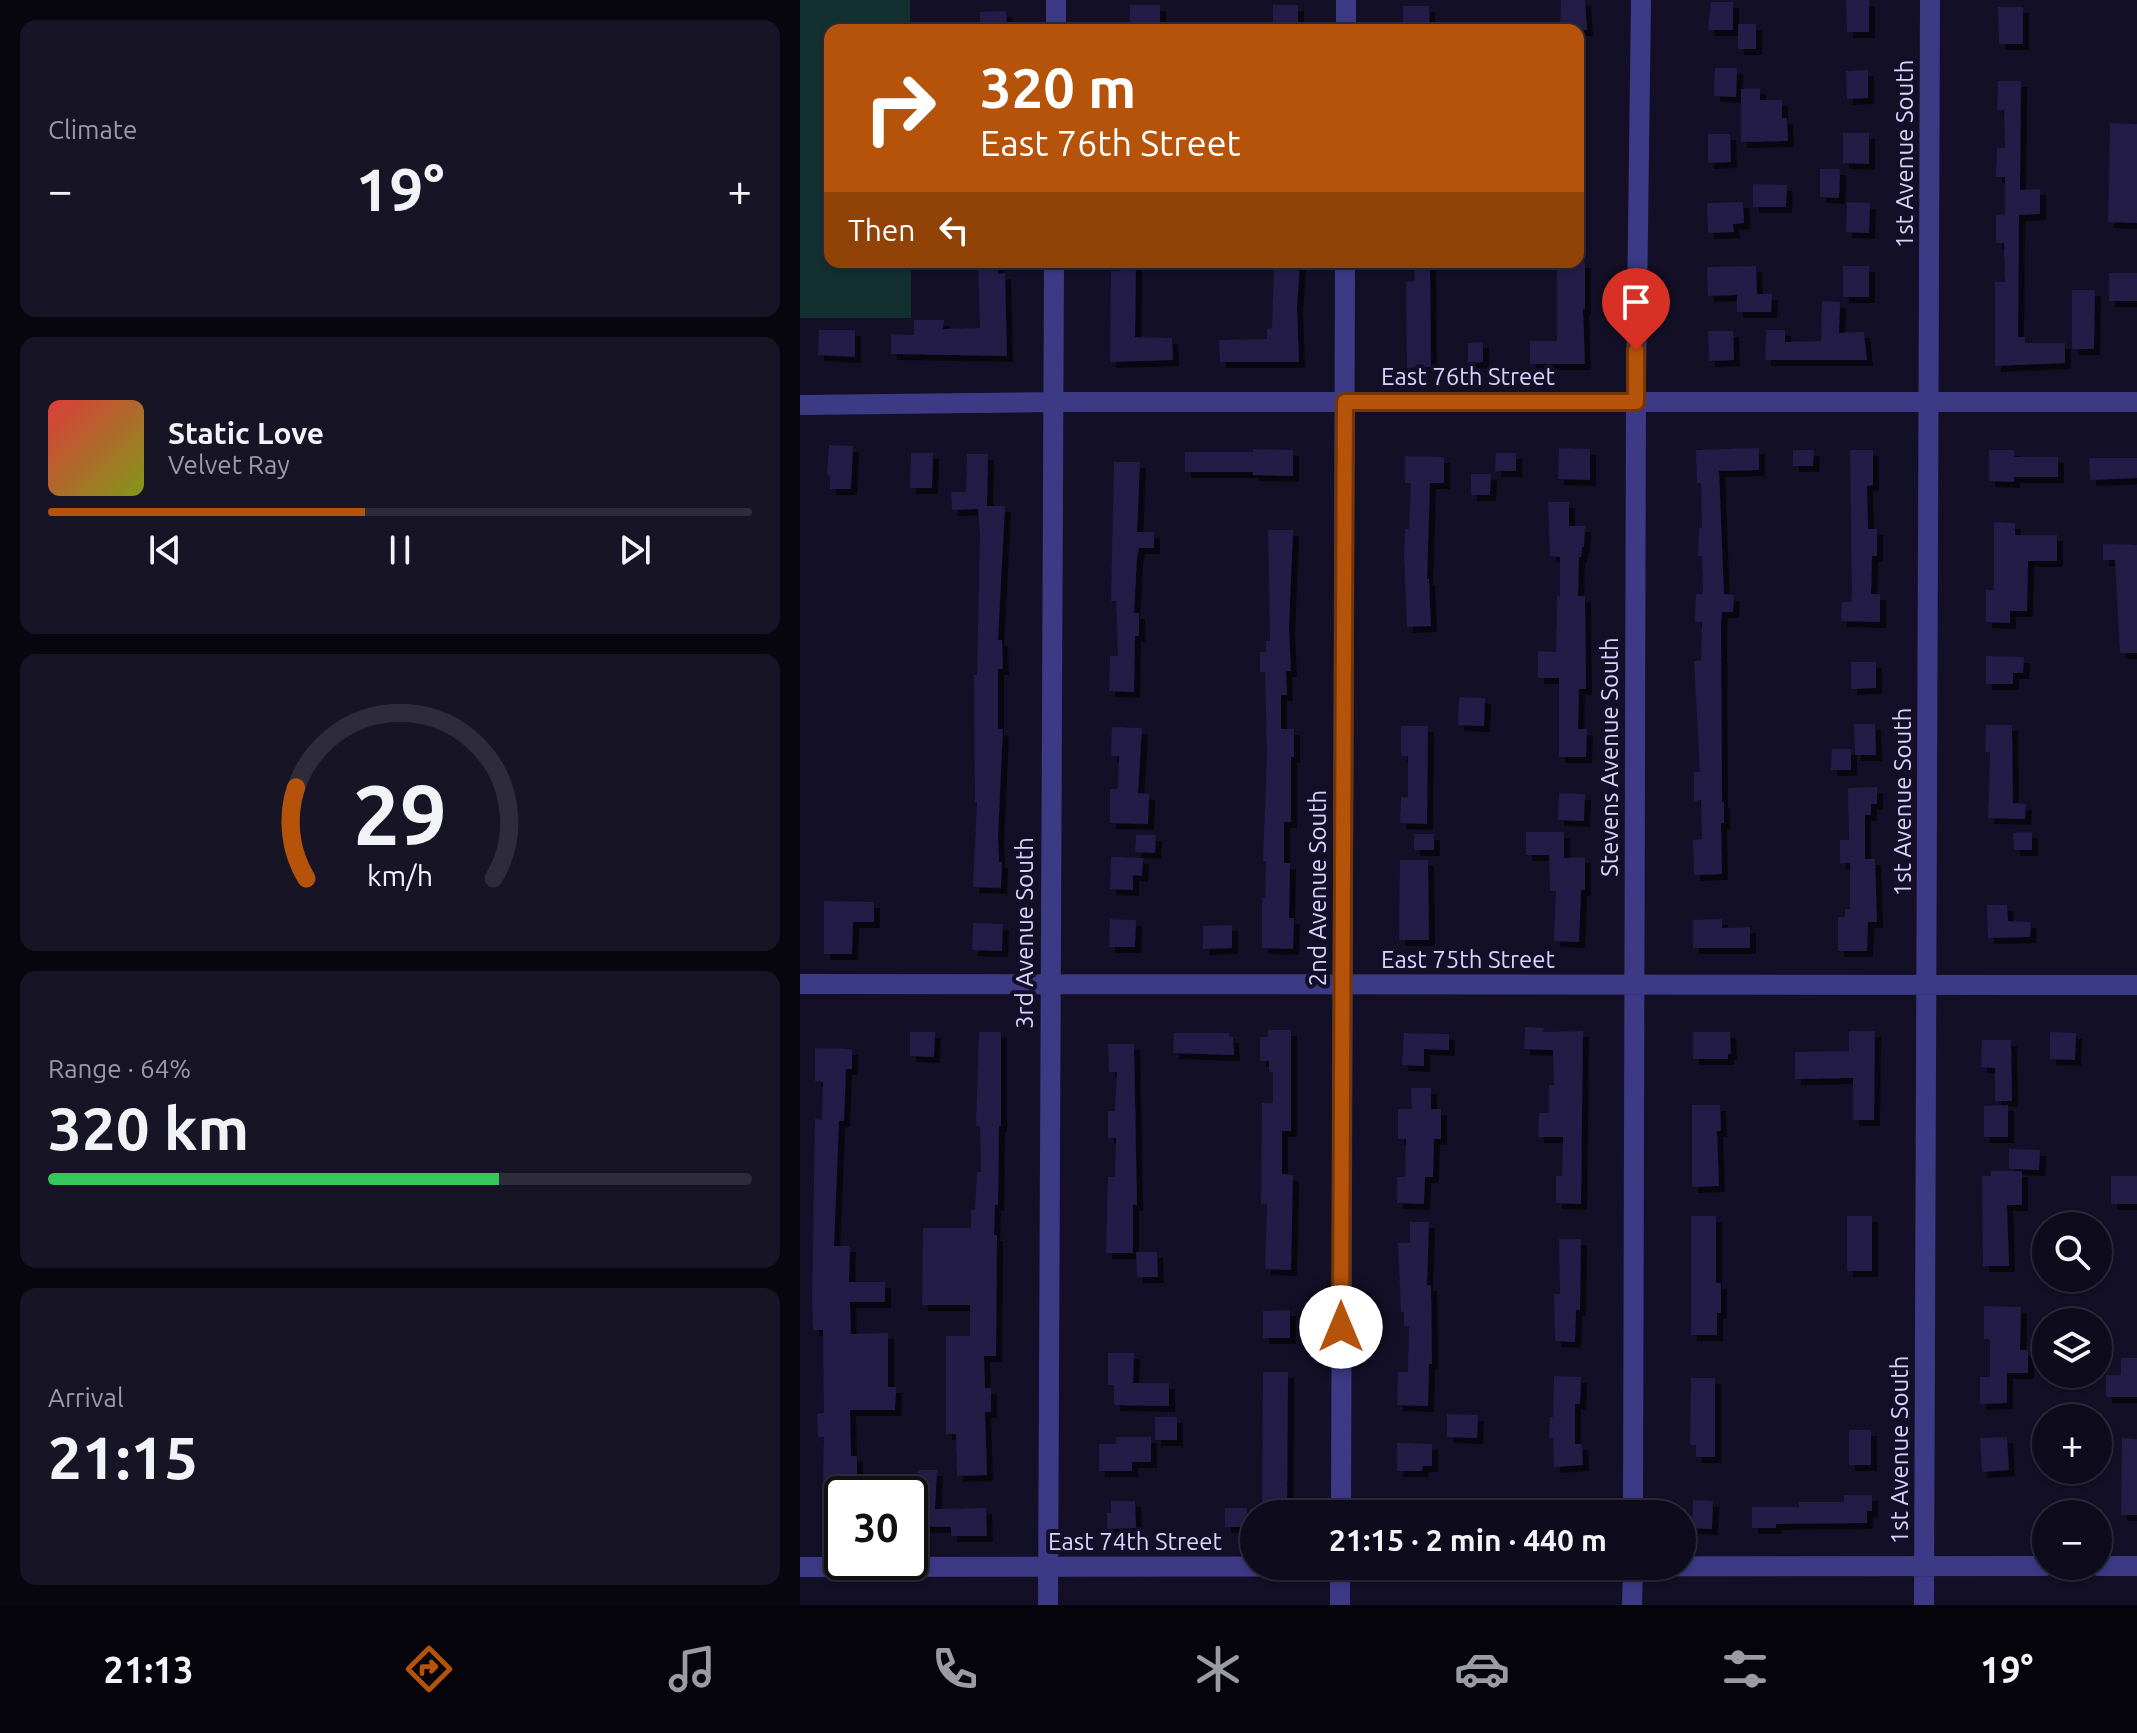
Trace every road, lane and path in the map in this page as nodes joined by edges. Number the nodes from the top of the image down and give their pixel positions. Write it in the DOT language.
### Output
graph roads {
  1 [pos="1056,0"];
  2 [pos="1346,0"];
  3 [pos="1641,0"];
  4 [pos="1930,0"];
  5 [pos="1056,24"];
  6 [pos="1346,24"];
  7 [pos="1054,268"];
  8 [pos="1345,268"];
  9 [pos="1053,402"];
  10 [pos="1345,402"];
  11 [pos="1636,402"];
  12 [pos="1929,402"];
  13 [pos="2137,402"];
  14 [pos="800,405"];
  15 [pos="800,984"];
  16 [pos="1050,985"];
  17 [pos="1343,985"];
  18 [pos="1634,985"];
  19 [pos="1927,985"];
  20 [pos="2137,985"];
  21 [pos="1341,1500"];
  22 [pos="1633,1500"];
  23 [pos="1924,1566"];
  24 [pos="2032,1566"];
  25 [pos="2112,1566"];
  26 [pos="2137,1566"];
  27 [pos="800,1567"];
  28 [pos="1048,1567"];
  29 [pos="1240,1567"];
  30 [pos="1696,1567"];
  31 [pos="1340,1580"];
  32 [pos="1633,1580"];
  33 [pos="1048,1605"];
  34 [pos="1340,1605"];
  35 [pos="1632,1605"];
  36 [pos="1924,1605"];
  1 -- 5 [label="street"];
  2 -- 6 [label="street"];
  3 -- 11 [label="street, Stevens Avenue South"];
  4 -- 12 [label="street, 1st Avenue South"];
  7 -- 9 [label="street, 3rd Avenue South"];
  8 -- 10 [label="street, 2nd Avenue South"];
  9 -- 10 [label="street, East 76th Street"];
  9 -- 14 [label="street, East 76th Street"];
  9 -- 16 [label="street, 3rd Avenue South"];
  10 -- 11 [label="street, East 76th Street"];
  10 -- 17 [label="street, 2nd Avenue South"];
  11 -- 12 [label="street, East 76th Street"];
  11 -- 18 [label="street, Stevens Avenue South"];
  12 -- 13 [label="street, East 76th Street"];
  12 -- 19 [label="street, 1st Avenue South"];
  15 -- 16 [label="street, East 75th Street"];
  16 -- 17 [label="street, East 75th Street"];
  16 -- 28 [label="street, 3rd Avenue South"];
  17 -- 18 [label="street, East 75th Street"];
  17 -- 21 [label="street, 2nd Avenue South"];
  18 -- 19 [label="street, East 75th Street"];
  18 -- 22 [label="street, Stevens Avenue South"];
  19 -- 20 [label="street, East 75th Street"];
  19 -- 23 [label="street, 1st Avenue South"];
  23 -- 24 [label="street, East 74th Street"];
  23 -- 30 [label="street, East 74th Street"];
  23 -- 36 [label="street, 1st Avenue South"];
  25 -- 26 [label="street"];
  27 -- 28 [label="street, East 74th Street"];
  28 -- 29 [label="street, East 74th Street"];
  28 -- 33 [label="street, 3rd Avenue South"];
  31 -- 34 [label="street"];
  32 -- 35 [label="street"];
}
